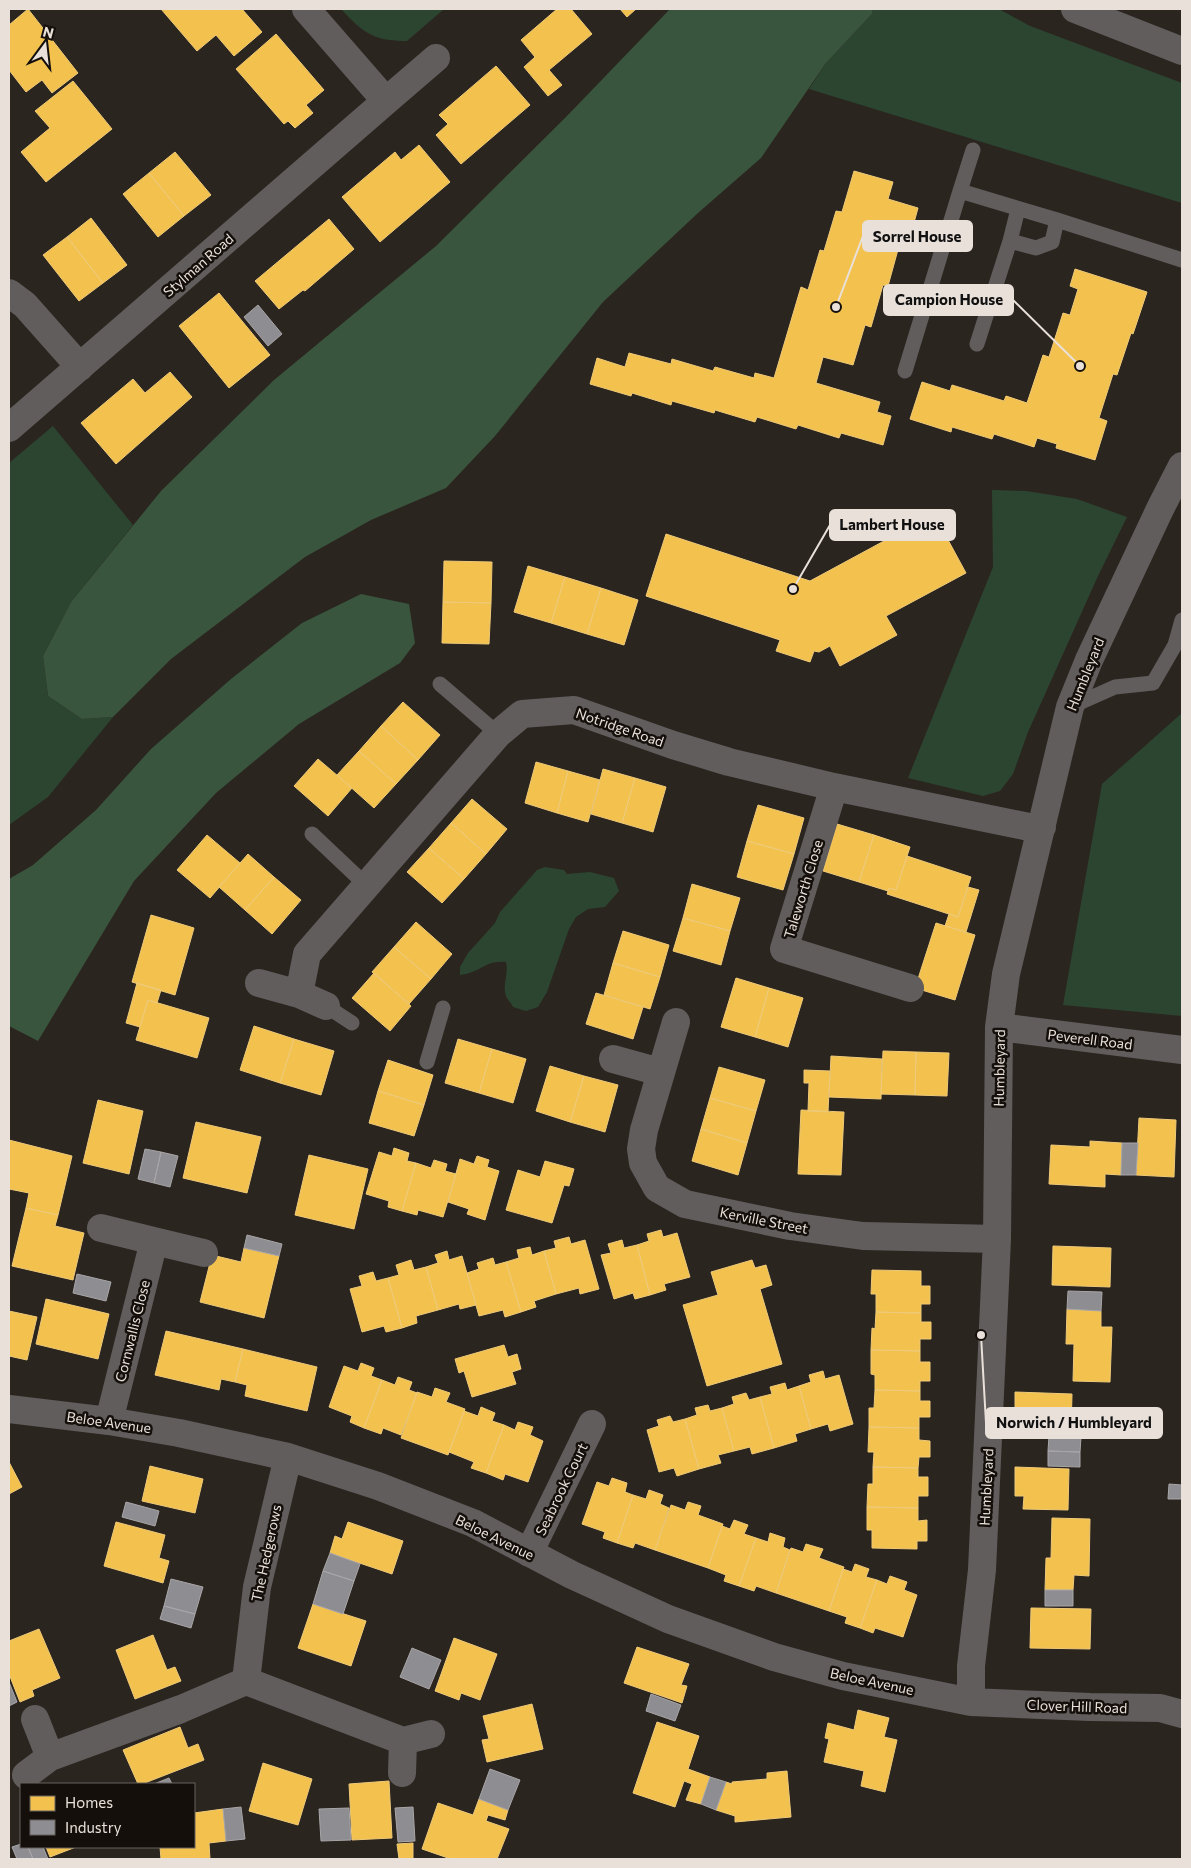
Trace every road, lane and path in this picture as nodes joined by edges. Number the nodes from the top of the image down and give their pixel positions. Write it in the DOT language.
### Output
graph roads {
  1 [pos="306,9"];
  2 [pos="1075,9"];
  3 [pos="1182,51"];
  4 [pos="436,58"];
  5 [pos="386,100"];
  6 [pos="973,150"];
  7 [pos="960,191"];
  8 [pos="1018,209"];
  9 [pos="1057,220"];
  10 [pos="1010,241"];
  11 [pos="1182,260"];
  12 [pos="9,293"];
  13 [pos="977,344"];
  14 [pos="80,367"];
  15 [pos="905,371"];
  16 [pos="9,428"];
  17 [pos="1182,466"];
  18 [pos="1182,620"];
  19 [pos="440,684"];
  20 [pos="1070,707"];
  21 [pos="498,734"];
  22 [pos="834,787"];
  23 [pos="1042,827"];
  24 [pos="312,834"];
  25 [pos="366,885"];
  26 [pos="259,983"];
  27 [pos="910,988"];
  28 [pos="299,994"];
  29 [pos="326,1006"];
  30 [pos="443,1008"];
  31 [pos="676,1022"];
  32 [pos="352,1023"];
  33 [pos="999,1027"];
  34 [pos="1182,1050"];
  35 [pos="613,1058"];
  36 [pos="427,1062"];
  37 [pos="660,1072"];
  38 [pos="101,1228"];
  39 [pos="997,1239"];
  40 [pos="154,1241"];
  41 [pos="204,1252"];
  42 [pos="9,1409"];
  43 [pos="109,1421"];
  44 [pos="592,1424"];
  45 [pos="288,1457"];
  46 [pos="529,1554"];
  47 [pos="246,1681"];
  48 [pos="970,1702"];
  49 [pos="1182,1714"];
  50 [pos="35,1720"];
  51 [pos="431,1734"];
  52 [pos="403,1741"];
  53 [pos="50,1757"];
  54 [pos="402,1773"];
  55 [pos="26,1775"];
  1 -- 5 [label="street"];
  2 -- 3 [label="street"];
  4 -- 5 [label="street, Stylman Road"];
  5 -- 14 [label="street, Stylman Road"];
  6 -- 7 [label="lane"];
  7 -- 8 [label="lane"];
  7 -- 15 [label="lane"];
  8 -- 9 [label="lane"];
  8 -- 10 [label="lane"];
  9 -- 10 [label="lane"];
  9 -- 11 [label="lane"];
  10 -- 13 [label="lane"];
  12 -- 14 [label="street"];
  14 -- 16 [label="street, Stylman Road"];
  17 -- 20 [label="street, Humbleyard"];
  18 -- 20 [label="lane"];
  19 -- 21 [label="lane"];
  20 -- 23 [label="street, Humbleyard"];
  21 -- 22 [label="street, Notridge Road"];
  21 -- 25 [label="street, Notridge Road"];
  22 -- 23 [label="street, Notridge Road"];
  22 -- 27 [label="street, Taleworth Close"];
  23 -- 33 [label="street, Humbleyard"];
  24 -- 25 [label="lane"];
  25 -- 28 [label="street, Notridge Road"];
  26 -- 28 [label="street"];
  28 -- 29 [label="street"];
  29 -- 32 [label="lane"];
  30 -- 36 [label="lane"];
  31 -- 37 [label="street, Kerville Street"];
  33 -- 34 [label="street, Peverell Road"];
  33 -- 39 [label="street, Humbleyard"];
  35 -- 37 [label="street"];
  37 -- 39 [label="street, Kerville Street"];
  38 -- 40 [label="street"];
  39 -- 48 [label="street, Humbleyard"];
  40 -- 41 [label="street"];
  40 -- 43 [label="street, Cornwallis Close"];
  42 -- 43 [label="street, Beloe Avenue"];
  43 -- 45 [label="street, Beloe Avenue"];
  44 -- 46 [label="street, Seabrook Court"];
  45 -- 46 [label="street, Beloe Avenue"];
  45 -- 47 [label="street, The Hedgerows"];
  46 -- 48 [label="street, Beloe Avenue"];
  47 -- 52 [label="street"];
  47 -- 53 [label="street"];
  48 -- 49 [label="street, Clover Hill Road"];
  50 -- 53 [label="street"];
  51 -- 52 [label="street"];
  52 -- 54 [label="street"];
  53 -- 55 [label="street"];
}
